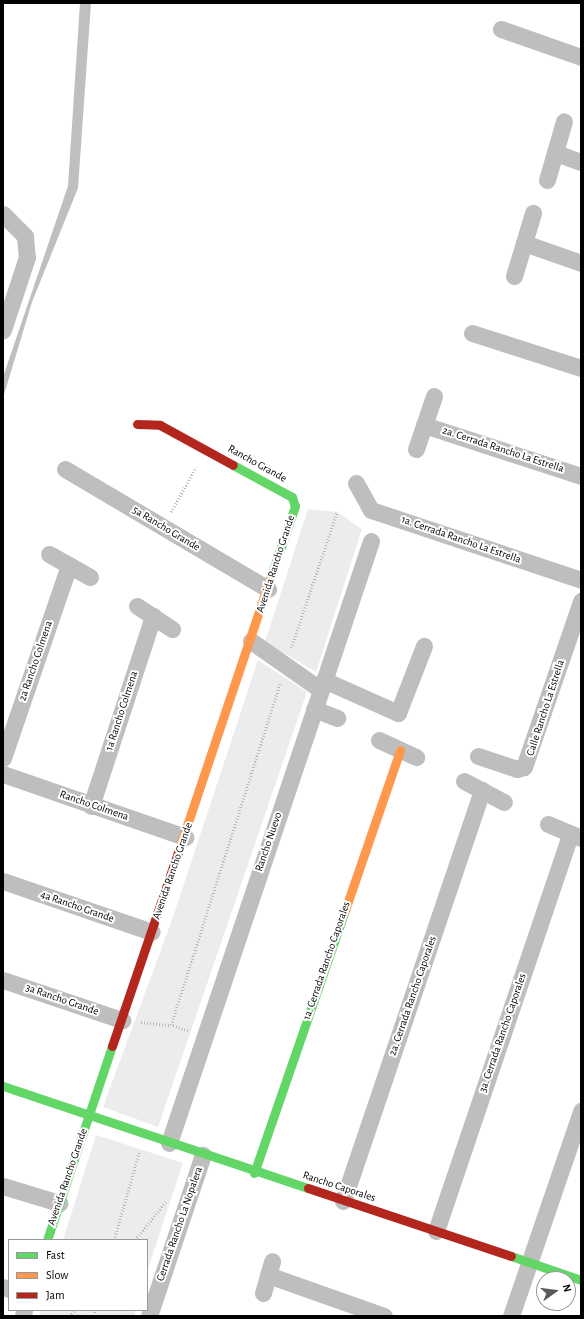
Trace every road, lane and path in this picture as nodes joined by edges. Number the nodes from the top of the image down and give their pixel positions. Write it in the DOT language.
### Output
graph roads {
  1 [pos="501,29"];
  2 [pos="581,56"];
  3 [pos="564,120"];
  4 [pos="556,153"];
  5 [pos="581,162"];
  6 [pos="547,180"];
  7 [pos="533,213"];
  8 [pos="3,214"];
  9 [pos="524,244"];
  10 [pos="581,263"];
  11 [pos="514,276"];
  12 [pos="3,330"];
  13 [pos="472,333"];
  14 [pos="581,368"];
  15 [pos="434,396"];
  16 [pos="137,424"];
  17 [pos="424,425"];
  18 [pos="416,449"];
  19 [pos="206,450"];
  20 [pos="65,469"];
  21 [pos="581,476"];
  22 [pos="356,483"];
  23 [pos="295,500"];
  24 [pos="337,512"];
  25 [pos="162,527"];
  26 [pos="371,542"];
  27 [pos="50,554"];
  28 [pos="69,565"];
  29 [pos="90,577"];
  30 [pos="581,580"];
  31 [pos="268,589"];
  32 [pos="581,601"];
  33 [pos="137,606"];
  34 [pos="153,616"];
  35 [pos="172,629"];
  36 [pos="251,641"];
  37 [pos="424,646"];
  38 [pos="286,664"];
  39 [pos="322,685"];
  40 [pos="314,709"];
  41 [pos="336,718"];
  42 [pos="379,740"];
  43 [pos="400,750"];
  44 [pos="478,756"];
  45 [pos="416,757"];
  46 [pos="3,758"];
  47 [pos="3,774"];
  48 [pos="464,781"];
  49 [pos="482,790"];
  50 [pos="504,802"];
  51 [pos="91,806"];
  52 [pos="548,824"];
  53 [pos="575,836"];
  54 [pos="185,837"];
  55 [pos="3,881"];
  56 [pos="152,932"];
  57 [pos="3,980"];
  58 [pos="122,1020"];
  59 [pos="171,1025"];
  60 [pos="204,1037"];
  61 [pos="3,1086"];
  62 [pos="581,1112"];
  63 [pos="90,1116"];
  64 [pos="144,1135"];
  65 [pos="168,1143"];
  66 [pos="203,1155"];
  67 [pos="254,1173"];
  68 [pos="3,1186"];
  69 [pos="343,1201"];
  70 [pos="59,1203"];
  71 [pos="436,1231"];
  72 [pos="47,1239"];
  73 [pos="114,1239"];
  74 [pos="530,1262"];
  75 [pos="581,1280"];
  76 [pos="263,1293"];
  77 [pos="149,1316"];
  78 [pos="384,1316"];
  79 [pos="511,1316"];
  1 -- 2 [label="street"];
  3 -- 4 [label="street"];
  4 -- 5 [label="street"];
  4 -- 6 [label="street"];
  7 -- 9 [label="street"];
  8 -- 12 [label="street"];
  9 -- 10 [label="street"];
  9 -- 11 [label="street"];
  13 -- 14 [label="street"];
  15 -- 17 [label="street"];
  16 -- 19 [label="street, Rancho Grande"];
  17 -- 18 [label="street"];
  17 -- 21 [label="street, 2a. Cerrada Rancho La Estrella"];
  19 -- 23 [label="street, Rancho Grande"];
  19 -- 25 [label="path"];
  20 -- 25 [label="street, 5a Rancho Grande"];
  22 -- 30 [label="street, 1a. Cerrada Rancho La Estrella"];
  23 -- 31 [label="street, Avenida Rancho Grande"];
  24 -- 38 [label="path"];
  25 -- 31 [label="street, 5a Rancho Grande"];
  26 -- 39 [label="street, Rancho Nuevo"];
  27 -- 28 [label="street"];
  28 -- 29 [label="street"];
  28 -- 46 [label="street, 2a Rancho Colmena"];
  31 -- 36 [label="street, Avenida Rancho Grande"];
  32 -- 44 [label="street, Calle Rancho La Estrella"];
  33 -- 34 [label="street"];
  34 -- 35 [label="street"];
  34 -- 51 [label="street, 1a Rancho Colmena"];
  36 -- 38 [label="street"];
  36 -- 54 [label="street, Avenida Rancho Grande"];
  37 -- 39 [label="street"];
  38 -- 39 [label="street"];
  38 -- 59 [label="path"];
  39 -- 40 [label="street, Rancho Nuevo"];
  40 -- 41 [label="street"];
  40 -- 60 [label="street, Rancho Nuevo"];
  42 -- 43 [label="street"];
  43 -- 45 [label="street"];
  43 -- 67 [label="street, 1a. Cerrada Rancho Caporales"];
  47 -- 51 [label="street, Rancho Colmena"];
  48 -- 49 [label="street"];
  49 -- 50 [label="street"];
  49 -- 69 [label="street, 2a. Cerrada Rancho Caporales"];
  51 -- 54 [label="street, Rancho Colmena"];
  52 -- 53 [label="street, 3a. Cerrada Rancho Caporales"];
  53 -- 71 [label="street, 3a. Cerrada Rancho Caporales"];
  54 -- 56 [label="street, Avenida Rancho Grande"];
  55 -- 56 [label="street, 4a Rancho Grande"];
  56 -- 58 [label="street, Avenida Rancho Grande"];
  57 -- 58 [label="street, 3a Rancho Grande"];
  58 -- 59 [label="path"];
  58 -- 63 [label="street, Avenida Rancho Grande"];
  59 -- 60 [label="path"];
  60 -- 65 [label="street, Rancho Nuevo"];
  61 -- 63 [label="street, Rancho Caporales"];
  62 -- 74 [label="street"];
  63 -- 64 [label="street, Rancho Caporales"];
  63 -- 70 [label="street, Avenida Rancho Grande"];
  64 -- 65 [label="street, Rancho Caporales"];
  64 -- 73 [label="path"];
  65 -- 66 [label="street, Rancho Caporales"];
  66 -- 67 [label="street, Rancho Caporales"];
  66 -- 77 [label="street, Cerrada Rancho La Nopalera"];
  67 -- 69 [label="street, Rancho Caporales"];
  68 -- 70 [label="street"];
  69 -- 71 [label="street, Rancho Caporales"];
  70 -- 72 [label="street, Avenida Rancho Grande"];
  71 -- 74 [label="street, Rancho Caporales"];
  74 -- 75 [label="street, Rancho Caporales"];
  74 -- 79 [label="street"];
  76 -- 78 [label="street"];
}
